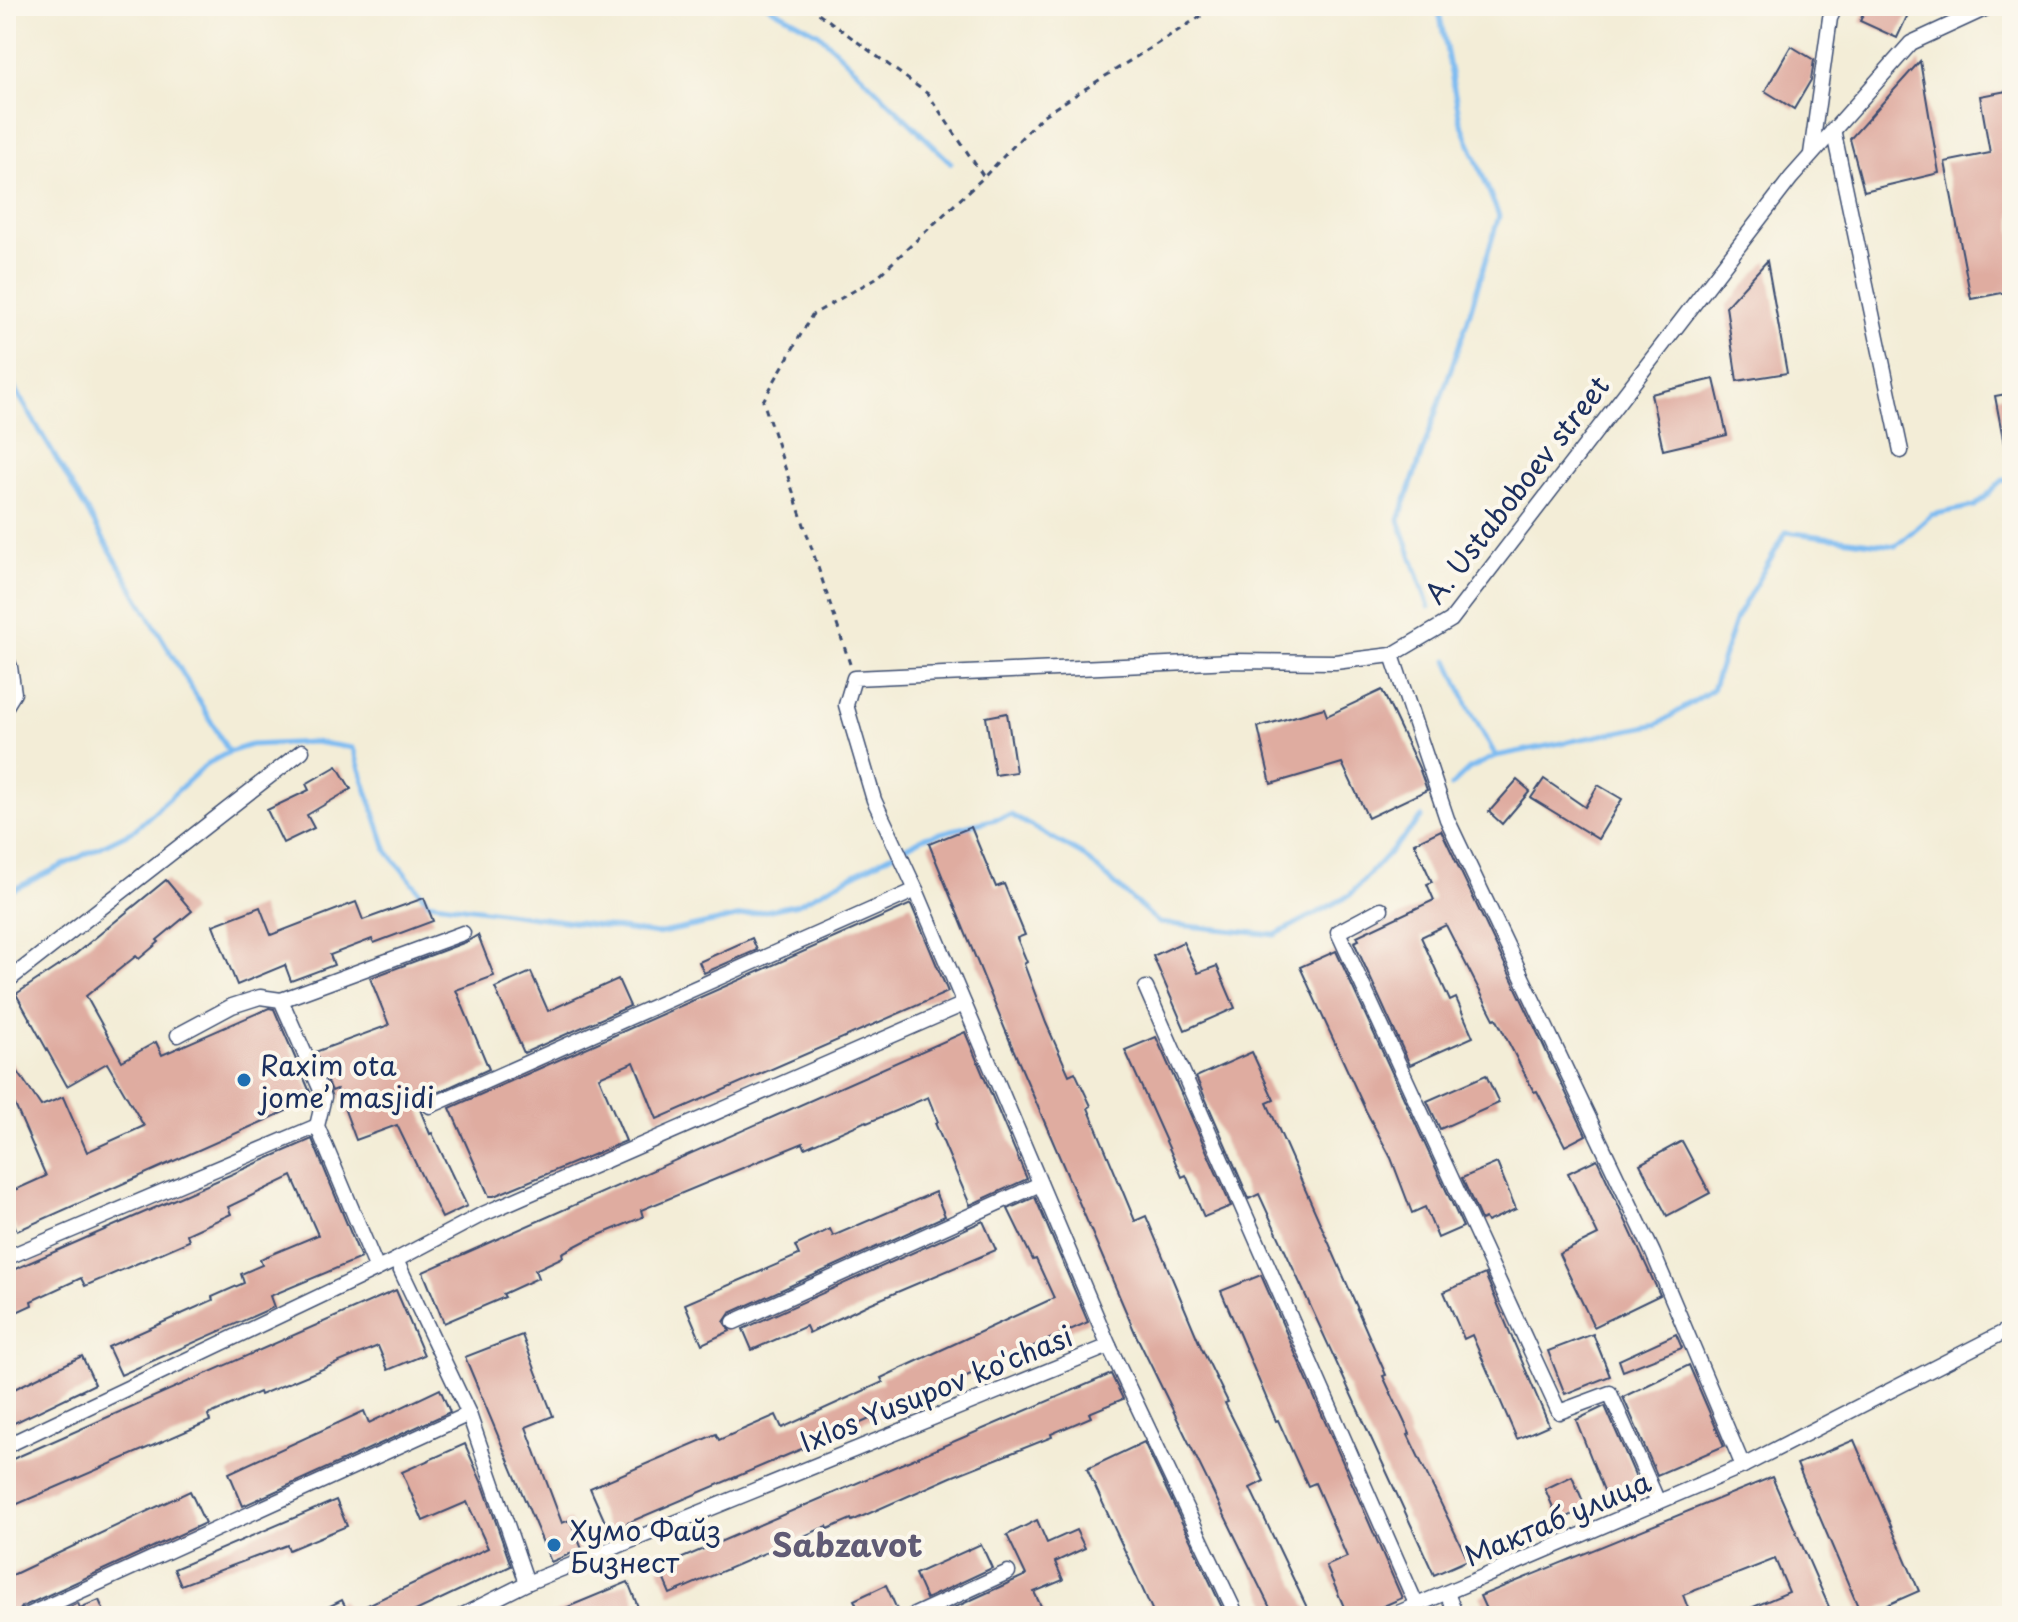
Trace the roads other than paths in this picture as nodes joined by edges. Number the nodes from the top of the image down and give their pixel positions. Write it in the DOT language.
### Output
graph roads {
  1 [pos="1836,6"];
  2 [pos="1991,6"];
  3 [pos="2009,6"];
  4 [pos="2012,20"];
  5 [pos="1833,129"];
  6 [pos="1811,154"];
  7 [pos="1901,451"];
  8 [pos="1392,655"];
  9 [pos="6,657"];
  10 [pos="6,706"];
  11 [pos="302,751"];
  12 [pos="893,843"];
  13 [pos="916,890"];
  14 [pos="1381,909"];
  15 [pos="463,933"];
  16 [pos="6,982"];
  17 [pos="1146,988"];
  18 [pos="281,1000"];
  19 [pos="964,1004"];
  20 [pos="178,1035"];
  21 [pos="430,1106"];
  22 [pos="317,1126"];
  23 [pos="1040,1184"];
  24 [pos="6,1258"];
  25 [pos="396,1260"];
  26 [pos="377,1269"];
  27 [pos="734,1322"];
  28 [pos="2012,1328"];
  29 [pos="1109,1346"];
  30 [pos="469,1414"];
  31 [pos="6,1446"];
  32 [pos="1743,1466"];
  33 [pos="1658,1502"];
  34 [pos="1008,1572"];
  35 [pos="527,1583"];
  36 [pos="1447,1593"];
  37 [pos="1417,1606"];
  38 [pos="26,1616"];
  39 [pos="461,1616"];
  40 [pos="912,1616"];
  41 [pos="1237,1616"];
  42 [pos="1391,1616"];
  43 [pos="1456,1616"];
  1 -- 6 [label="street"];
  2 -- 5 [label="street, A. Ustaboboev street"];
  3 -- 4 [label="street"];
  5 -- 6 [label="street, A. Ustaboboev street"];
  5 -- 7 [label="street"];
  6 -- 8 [label="street, A. Ustaboboev street"];
  8 -- 12 [label="street, A. Ustaboboev street"];
  8 -- 32 [label="street"];
  9 -- 10 [label="street"];
  11 -- 16 [label="street"];
  12 -- 13 [label="street, Ixlos Yusupov ko'chasi"];
  13 -- 19 [label="street, Ixlos Yusupov ko'chasi"];
  13 -- 21 [label="street"];
  14 -- 33 [label="street"];
  15 -- 18 [label="street"];
  17 -- 37 [label="street"];
  18 -- 20 [label="street"];
  18 -- 22 [label="street"];
  19 -- 23 [label="street, Ixlos Yusupov ko'chasi"];
  19 -- 25 [label="street"];
  22 -- 24 [label="street"];
  22 -- 26 [label="street"];
  23 -- 27 [label="street"];
  23 -- 29 [label="street, Ixlos Yusupov ko'chasi"];
  25 -- 26 [label="street"];
  25 -- 30 [label="street"];
  26 -- 31 [label="street"];
  28 -- 32 [label="street, Мактаб улица"];
  29 -- 35 [label="street, Ixlos Yusupov ko'chasi"];
  29 -- 41 [label="street"];
  30 -- 35 [label="street"];
  30 -- 38 [label="street"];
  32 -- 33 [label="street, Мактаб улица"];
  33 -- 36 [label="street, Мактаб улица"];
  34 -- 40 [label="street"];
  35 -- 39 [label="street, Ixlos Yusupov ko'chasi"];
  36 -- 37 [label="street, Мактаб улица"];
  36 -- 43 [label="street"];
  37 -- 42 [label="street, Мактаб улица"];
}
